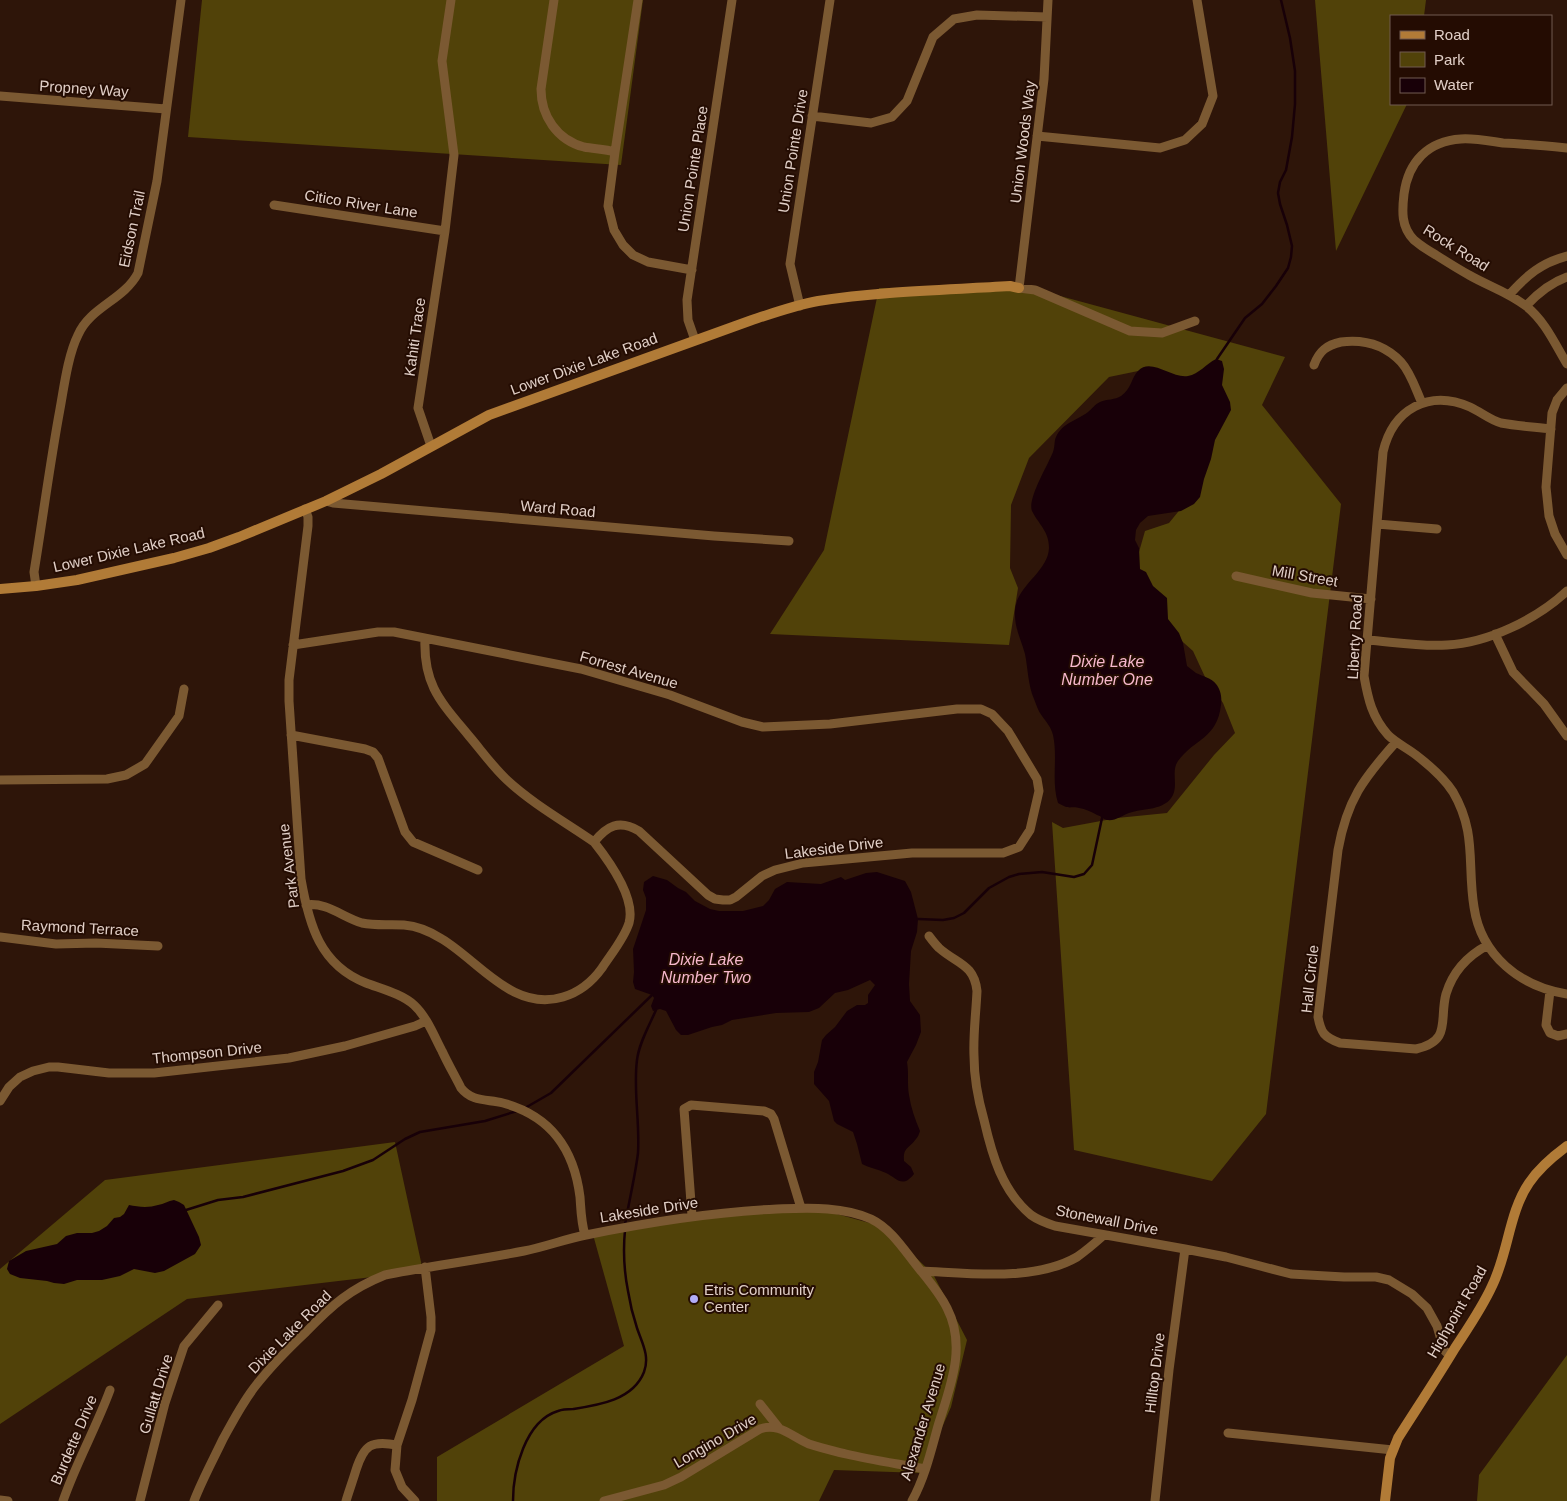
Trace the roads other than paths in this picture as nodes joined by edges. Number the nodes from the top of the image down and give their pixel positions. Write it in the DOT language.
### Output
graph roads {
  1 [pos="181,0"];
  2 [pos="451,0"];
  3 [pos="554,0"];
  4 [pos="638,0"];
  5 [pos="732,0"];
  6 [pos="830,0"];
  7 [pos="1048,0"];
  8 [pos="1197,0"];
  9 [pos="1047,17"];
  10 [pos="0,96"];
  11 [pos="166,109"];
  12 [pos="812,116"];
  13 [pos="1037,136"];
  14 [pos="1567,148"];
  15 [pos="615,152"];
  16 [pos="274,205"];
  17 [pos="445,231"];
  18 [pos="1567,256"];
  19 [pos="692,270"];
  20 [pos="1567,277"];
  21 [pos="1019,288"];
  22 [pos="1509,295"];
  23 [pos="800,306"];
  24 [pos="1526,306"];
  25 [pos="1195,321"];
  26 [pos="695,340"];
  27 [pos="1567,364"];
  28 [pos="1314,365"];
  29 [pos="1567,388"];
  30 [pos="1422,404"];
  31 [pos="1551,429"];
  32 [pos="431,446"];
  33 [pos="326,501"];
  34 [pos="305,510"];
  35 [pos="1377,524"];
  36 [pos="1437,529"];
  37 [pos="789,541"];
  38 [pos="1567,556"];
  39 [pos="1236,576"];
  40 [pos="36,586"];
  41 [pos="0,589"];
  42 [pos="1567,592"];
  43 [pos="1370,599"];
  44 [pos="1495,634"];
  45 [pos="425,638"];
  46 [pos="1367,640"];
  47 [pos="293,645"];
  48 [pos="184,689"];
  49 [pos="957,709"];
  50 [pos="291,735"];
  51 [pos="1567,736"];
  52 [pos="1396,742"];
  53 [pos="0,780"];
  54 [pos="594,842"];
  55 [pos="478,870"];
  56 [pos="306,905"];
  57 [pos="929,936"];
  58 [pos="0,937"];
  59 [pos="1488,944"];
  60 [pos="158,946"];
  61 [pos="1550,991"];
  62 [pos="1567,994"];
  63 [pos="426,1021"];
  64 [pos="1567,1034"];
  65 [pos="0,1100"];
  66 [pos="1567,1146"];
  67 [pos="801,1208"];
  68 [pos="692,1216"];
  69 [pos="1104,1234"];
  70 [pos="585,1235"];
  71 [pos="1185,1249"];
  72 [pos="425,1267"];
  73 [pos="921,1270"];
  74 [pos="218,1305"];
  75 [pos="1450,1356"];
  76 [pos="110,1390"];
  77 [pos="760,1404"];
  78 [pos="779,1428"];
  79 [pos="1228,1433"];
  80 [pos="398,1445"];
  81 [pos="1393,1450"];
  82 [pos="925,1469"];
  83 [pos="0,1500"];
  84 [pos="8,1501"];
  85 [pos="63,1501"];
  86 [pos="140,1501"];
  87 [pos="194,1501"];
  88 [pos="346,1501"];
  89 [pos="415,1501"];
  90 [pos="604,1501"];
  91 [pos="912,1501"];
  92 [pos="1155,1501"];
  93 [pos="1385,1501"];
  1 -- 11 [label="street, Eidson Trail"];
  2 -- 17 [label="street, Kahiti Trace"];
  3 -- 15 [label="street"];
  4 -- 15 [label="street"];
  5 -- 19 [label="street, Union Pointe Place"];
  6 -- 12 [label="street, Union Pointe Drive"];
  7 -- 9 [label="street, Union Woods Way"];
  8 -- 13 [label="street"];
  9 -- 12 [label="street"];
  9 -- 13 [label="street, Union Woods Way"];
  10 -- 11 [label="street, Propney Way"];
  11 -- 40 [label="street, Eidson Trail"];
  12 -- 23 [label="street, Union Pointe Drive"];
  13 -- 21 [label="street, Union Woods Way"];
  14 -- 22 [label="street, Rock Road"];
  15 -- 19 [label="street"];
  16 -- 17 [label="street, Citico River Lane"];
  17 -- 32 [label="street, Kahiti Trace"];
  18 -- 22 [label="street"];
  19 -- 26 [label="street, Union Pointe Place"];
  20 -- 24 [label="street"];
  21 -- 23 [label="street, Lower Dixie Lake Road"];
  21 -- 25 [label="street, Lower Dixie Lake Road"];
  22 -- 24 [label="street, Rock Road"];
  23 -- 26 [label="street, Lower Dixie Lake Road"];
  24 -- 27 [label="street, Rock Road"];
  26 -- 32 [label="street, Lower Dixie Lake Road"];
  28 -- 30 [label="street"];
  29 -- 31 [label="street"];
  30 -- 31 [label="street, Liberty Road"];
  30 -- 35 [label="street, Liberty Road"];
  31 -- 38 [label="street"];
  32 -- 33 [label="street, Lower Dixie Lake Road"];
  33 -- 34 [label="street, Lower Dixie Lake Road"];
  33 -- 37 [label="street, Ward Road"];
  34 -- 40 [label="street, Lower Dixie Lake Road"];
  34 -- 47 [label="street, Park Avenue"];
  35 -- 36 [label="street"];
  35 -- 43 [label="street, Liberty Road"];
  39 -- 43 [label="street, Mill Street"];
  40 -- 41 [label="street, Lower Dixie Lake Road"];
  42 -- 44 [label="street"];
  43 -- 46 [label="street, Liberty Road"];
  44 -- 46 [label="street"];
  44 -- 51 [label="street"];
  45 -- 47 [label="street, Forrest Avenue"];
  45 -- 49 [label="street, Forrest Avenue"];
  45 -- 54 [label="street"];
  46 -- 52 [label="street, Liberty Road"];
  47 -- 50 [label="street, Park Avenue"];
  48 -- 53 [label="street"];
  49 -- 54 [label="street, Lakeside Drive"];
  50 -- 55 [label="street"];
  50 -- 56 [label="street, Park Avenue"];
  52 -- 59 [label="street, Liberty Road"];
  52 -- 59 [label="street, Hall Circle"];
  54 -- 56 [label="street"];
  56 -- 63 [label="street, Park Avenue"];
  57 -- 69 [label="street, Stonewall Drive"];
  58 -- 60 [label="street, Raymond Terrace"];
  59 -- 61 [label="street, Liberty Road"];
  61 -- 62 [label="street, Liberty Road"];
  61 -- 64 [label="street"];
  63 -- 65 [label="street, Thompson Drive"];
  63 -- 70 [label="street, Park Avenue"];
  66 -- 75 [label="street, Highpoint Road"];
  67 -- 68 [label="street, Lakeside Drive"];
  67 -- 68 [label="street"];
  67 -- 73 [label="street, Lakeside Drive"];
  68 -- 70 [label="street, Lakeside Drive"];
  69 -- 71 [label="street, Stonewall Drive"];
  69 -- 73 [label="street"];
  70 -- 72 [label="street, Dixie Lake Road"];
  71 -- 75 [label="street, Stonewall Drive"];
  71 -- 92 [label="street, Hilltop Drive"];
  72 -- 80 [label="street"];
  72 -- 87 [label="street, Dixie Lake Road"];
  73 -- 82 [label="street, Alexander Avenue"];
  74 -- 86 [label="street, Gullatt Drive"];
  75 -- 81 [label="street, Highpoint Road"];
  76 -- 85 [label="street, Burdette Drive"];
  77 -- 78 [label="street"];
  78 -- 82 [label="street, Longino Drive"];
  78 -- 90 [label="street, Longino Drive"];
  79 -- 81 [label="street"];
  80 -- 88 [label="street"];
  80 -- 89 [label="street"];
  81 -- 93 [label="street, Highpoint Road"];
  82 -- 91 [label="street, Alexander Avenue"];
  83 -- 84 [label="street"];
}
